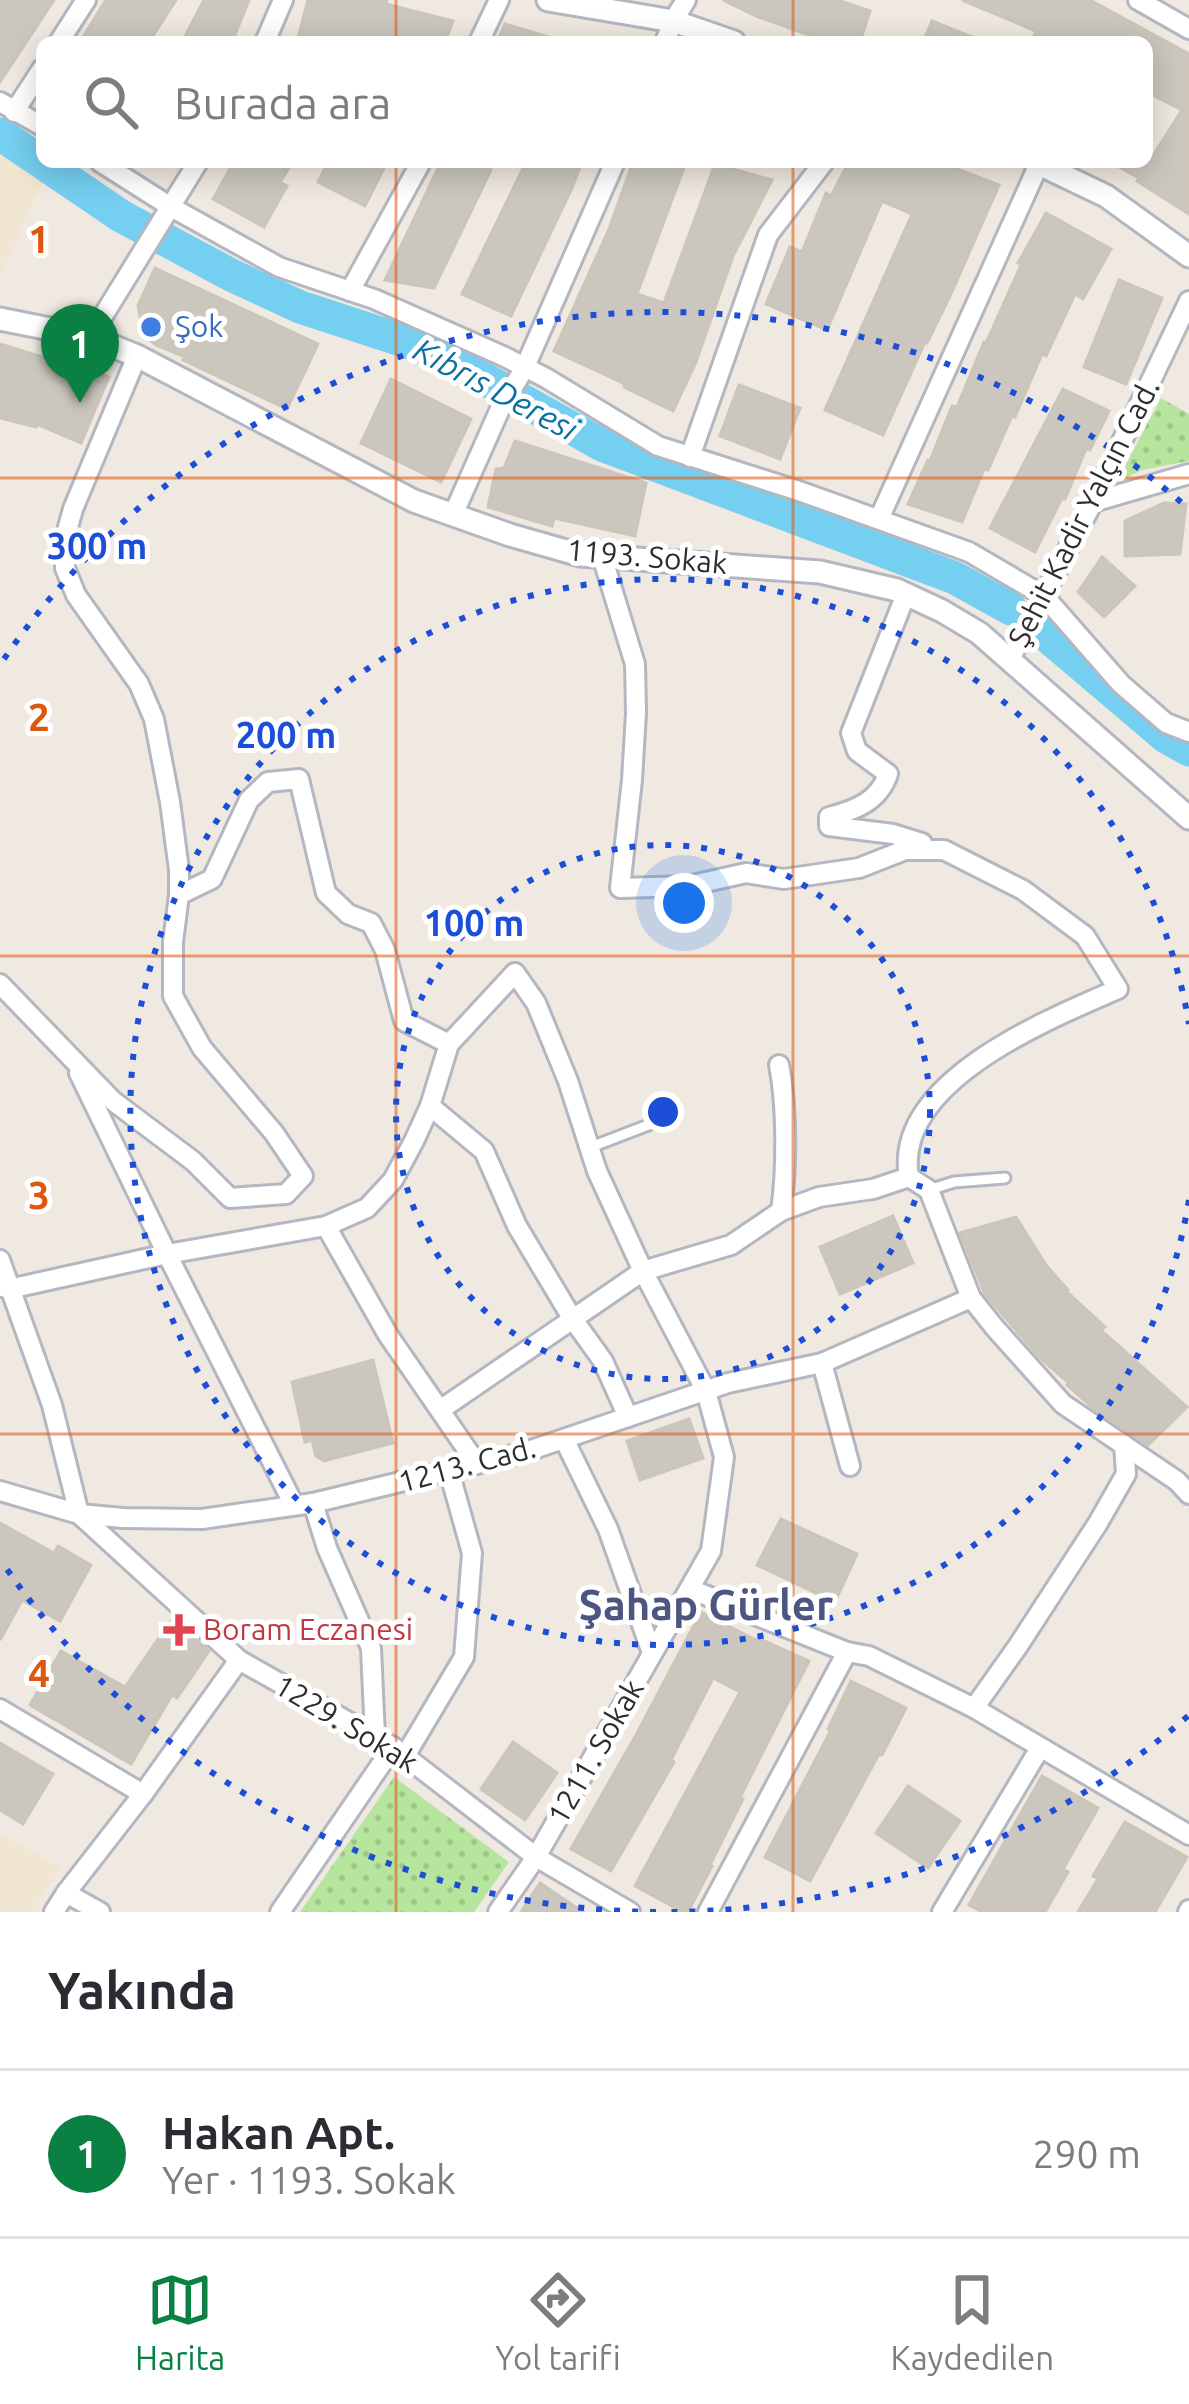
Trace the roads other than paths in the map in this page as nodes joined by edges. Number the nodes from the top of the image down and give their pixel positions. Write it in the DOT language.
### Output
graph roads {
  1 [pos="86,0"];
  2 [pos="283,0"];
  3 [pos="499,0"];
  4 [pos="548,0"];
  5 [pos="686,0"];
  6 [pos="1138,0"];
  7 [pos="1189,29"];
  8 [pos="669,32"];
  9 [pos="63,36"];
  10 [pos="268,36"];
  11 [pos="482,36"];
  12 [pos="36,76"];
  13 [pos="7,107"];
  14 [pos="36,123"];
  15 [pos="109,168"];
  16 [pos="194,168"];
  17 [pos="419,168"];
  18 [pos="613,168"];
  19 [pos="820,168"];
  20 [pos="1035,168"];
  21 [pos="1047,168"];
  22 [pos="171,207"];
  23 [pos="1189,256"];
  24 [pos="350,291"];
  25 [pos="1189,301"];
  26 [pos="0,319"];
  27 [pos="90,337"];
  28 [pos="137,356"];
  29 [pos="524,369"];
  30 [pos="690,457"];
  31 [pos="1189,474"];
  32 [pos="1093,502"];
  33 [pos="453,515"];
  34 [pos="879,519"];
  35 [pos="602,556"];
  36 [pos="906,594"];
  37 [pos="1044,596"];
  38 [pos="1010,659"];
  39 [pos="1189,732"];
  40 [pos="1189,818"];
  41 [pos="944,850"];
  42 [pos="179,895"];
  43 [pos="0,983"];
  44 [pos="449,1044"];
  45 [pos="72,1058"];
  46 [pos="779,1065"];
  47 [pos="430,1106"];
  48 [pos="664,1119"];
  49 [pos="589,1148"];
  50 [pos="909,1177"];
  51 [pos="1005,1178"];
  52 [pos="928,1190"];
  53 [pos="781,1211"];
  54 [pos="326,1226"];
  55 [pos="167,1254"];
  56 [pos="0,1260"];
  57 [pos="643,1270"];
  58 [pos="5,1287"];
  59 [pos="971,1298"];
  60 [pos="572,1318"];
  61 [pos="822,1363"];
  62 [pos="706,1391"];
  63 [pos="440,1410"];
  64 [pos="628,1417"];
  65 [pos="564,1438"];
  66 [pos="1124,1445"];
  67 [pos="477,1464"];
  68 [pos="850,1466"];
  69 [pos="449,1471"];
  70 [pos="0,1491"];
  71 [pos="1189,1494"];
  72 [pos="304,1504"];
  73 [pos="79,1514"];
  74 [pos="690,1589"];
  75 [pos="847,1652"];
  76 [pos="652,1653"];
  77 [pos="239,1660"];
  78 [pos="974,1708"];
  79 [pos="0,1709"];
  80 [pos="391,1747"];
  81 [pos="1040,1748"];
  82 [pos="143,1794"];
  83 [pos="1189,1835"];
  84 [pos="536,1857"];
  85 [pos="66,1893"];
  86 [pos="54,1912"];
  87 [pos="100,1912"];
  88 [pos="280,1912"];
  89 [pos="498,1912"];
  90 [pos="630,1912"];
  91 [pos="708,1912"];
  92 [pos="942,1912"];
  1 -- 9 [label="street"];
  2 -- 10 [label="street"];
  3 -- 11 [label="street"];
  4 -- 8 [label="street"];
  5 -- 8 [label="street"];
  6 -- 7 [label="street"];
  12 -- 13 [label="street"];
  13 -- 14 [label="street"];
  15 -- 22 [label="street"];
  16 -- 22 [label="street"];
  17 -- 24 [label="street"];
  18 -- 29 [label="street"];
  19 -- 30 [label="street"];
  20 -- 34 [label="street"];
  21 -- 23 [label="street"];
  22 -- 24 [label="street"];
  22 -- 27 [label="street"];
  24 -- 29 [label="street"];
  25 -- 32 [label="street, Şehit Kadir Yalçın Cad."];
  26 -- 27 [label="street, 1193. Sokak"];
  27 -- 28 [label="street, 1193. Sokak"];
  28 -- 33 [label="street, 1193. Sokak"];
  28 -- 42 [label="street"];
  29 -- 30 [label="street"];
  29 -- 33 [label="street"];
  30 -- 34 [label="street"];
  31 -- 32 [label="street"];
  32 -- 37 [label="street, Şehit Kadir Yalçın Cad."];
  33 -- 35 [label="street, 1193. Sokak"];
  34 -- 37 [label="street"];
  35 -- 36 [label="street, 1193. Sokak"];
  35 -- 41 [label="street"];
  36 -- 38 [label="street, 1193. Sokak"];
  36 -- 41 [label="street"];
  37 -- 38 [label="street, Şehit Kadir Yalçın Cad."];
  37 -- 39 [label="street"];
  38 -- 40 [label="street, 1193. Sokak"];
  41 -- 50 [label="street"];
  42 -- 44 [label="street"];
  42 -- 45 [label="street"];
  43 -- 45 [label="street"];
  44 -- 47 [label="street"];
  44 -- 49 [label="street, 1211. Sokak"];
  45 -- 55 [label="street"];
  46 -- 53 [label="street"];
  47 -- 54 [label="street"];
  47 -- 60 [label="street"];
  48 -- 49 [label="lane"];
  49 -- 57 [label="street, 1211. Sokak"];
  50 -- 52 [label="street"];
  50 -- 53 [label="street"];
  51 -- 52 [label="lane"];
  52 -- 59 [label="street"];
  53 -- 57 [label="street"];
  54 -- 55 [label="street"];
  54 -- 63 [label="street"];
  55 -- 58 [label="street"];
  55 -- 72 [label="street"];
  56 -- 58 [label="street"];
  57 -- 60 [label="street"];
  57 -- 62 [label="street, 1211. Sokak"];
  58 -- 73 [label="street"];
  59 -- 61 [label="street, 1213. Cad."];
  59 -- 66 [label="street"];
  60 -- 63 [label="street"];
  60 -- 64 [label="street"];
  61 -- 62 [label="street, 1213. Cad."];
  61 -- 68 [label="street"];
  62 -- 64 [label="street, 1213. Cad."];
  62 -- 74 [label="street, 1211. Sokak"];
  63 -- 67 [label="street"];
  64 -- 65 [label="street, 1213. Cad."];
  65 -- 67 [label="street, 1213. Cad."];
  65 -- 76 [label="street"];
  66 -- 71 [label="street"];
  66 -- 78 [label="street"];
  67 -- 69 [label="street, 1213. Cad."];
  69 -- 72 [label="street, 1213. Cad."];
  69 -- 80 [label="street"];
  70 -- 73 [label="street, 1213. Cad."];
  72 -- 73 [label="street, 1213. Cad."];
  72 -- 80 [label="street"];
  73 -- 77 [label="street, 1229. Sokak"];
  74 -- 75 [label="street"];
  74 -- 76 [label="street, 1211. Sokak"];
  75 -- 78 [label="street"];
  75 -- 91 [label="street"];
  76 -- 84 [label="street, 1211. Sokak"];
  77 -- 80 [label="street, 1229. Sokak"];
  77 -- 82 [label="street"];
  78 -- 81 [label="street"];
  79 -- 82 [label="street"];
  80 -- 84 [label="street, 1229. Sokak"];
  80 -- 88 [label="street"];
  81 -- 83 [label="street"];
  81 -- 92 [label="street"];
  82 -- 85 [label="street"];
  84 -- 89 [label="street, 1211. Sokak"];
  84 -- 90 [label="street, 1229. Sokak"];
  85 -- 86 [label="street"];
  85 -- 87 [label="street"];
}
